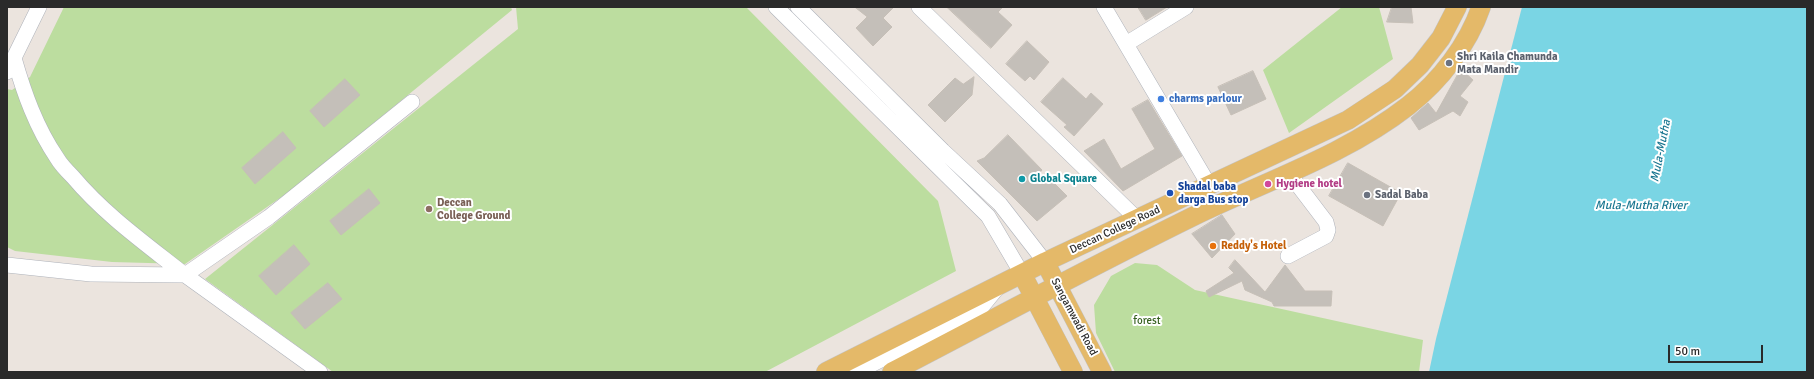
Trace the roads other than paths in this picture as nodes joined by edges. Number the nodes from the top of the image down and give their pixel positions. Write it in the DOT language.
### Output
graph roads {
  1 [pos="39,7"];
  2 [pos="776,7"];
  3 [pos="798,7"];
  4 [pos="919,7"];
  5 [pos="1104,7"];
  6 [pos="1186,7"];
  7 [pos="1457,7"];
  8 [pos="1481,7"];
  9 [pos="1126,44"];
  10 [pos="14,58"];
  11 [pos="7,72"];
  12 [pos="412,102"];
  13 [pos="1288,172"];
  14 [pos="1209,186"];
  15 [pos="1137,219"];
  16 [pos="1288,256"];
  17 [pos="1045,262"];
  18 [pos="7,265"];
  19 [pos="1022,274"];
  20 [pos="185,275"];
  21 [pos="1000,285"];
  22 [pos="1058,287"];
  23 [pos="1035,298"];
  24 [pos="980,309"];
  25 [pos="1007,312"];
  26 [pos="903,369"];
  27 [pos="318,371"];
  28 [pos="826,372"];
  29 [pos="857,372"];
  30 [pos="1073,372"];
  31 [pos="1102,372"];
  1 -- 10 [label="street"];
  2 -- 19 [label="street"];
  3 -- 17 [label="street"];
  4 -- 15 [label="street"];
  5 -- 9 [label="street"];
  6 -- 9 [label="street"];
  7 -- 14 [label="main road, Deccan College Road"];
  8 -- 13 [label="main road, Deccan College Road"];
  9 -- 14 [label="street"];
  10 -- 11 [label="street"];
  10 -- 20 [label="street"];
  12 -- 20 [label="street"];
  13 -- 16 [label="street"];
  13 -- 22 [label="main road, Deccan College Road"];
  14 -- 15 [label="main road, Deccan College Road"];
  15 -- 17 [label="main road, Deccan College Road"];
  17 -- 19 [label="main road, Deccan College Road"];
  17 -- 22 [label="main road, Sangamwadi Road"];
  18 -- 20 [label="street"];
  19 -- 21 [label="main road, Deccan College Road"];
  19 -- 23 [label="main road"];
  20 -- 27 [label="street"];
  21 -- 24 [label="street"];
  21 -- 28 [label="main road, Deccan College Road"];
  22 -- 23 [label="main road, Deccan College Road"];
  22 -- 31 [label="main road, Sangamwadi Road"];
  23 -- 25 [label="main road, Deccan College Road"];
  23 -- 30 [label="main road"];
  24 -- 25 [label="street"];
  24 -- 29 [label="street"];
  25 -- 26 [label="main road, Deccan College Road"];
}
